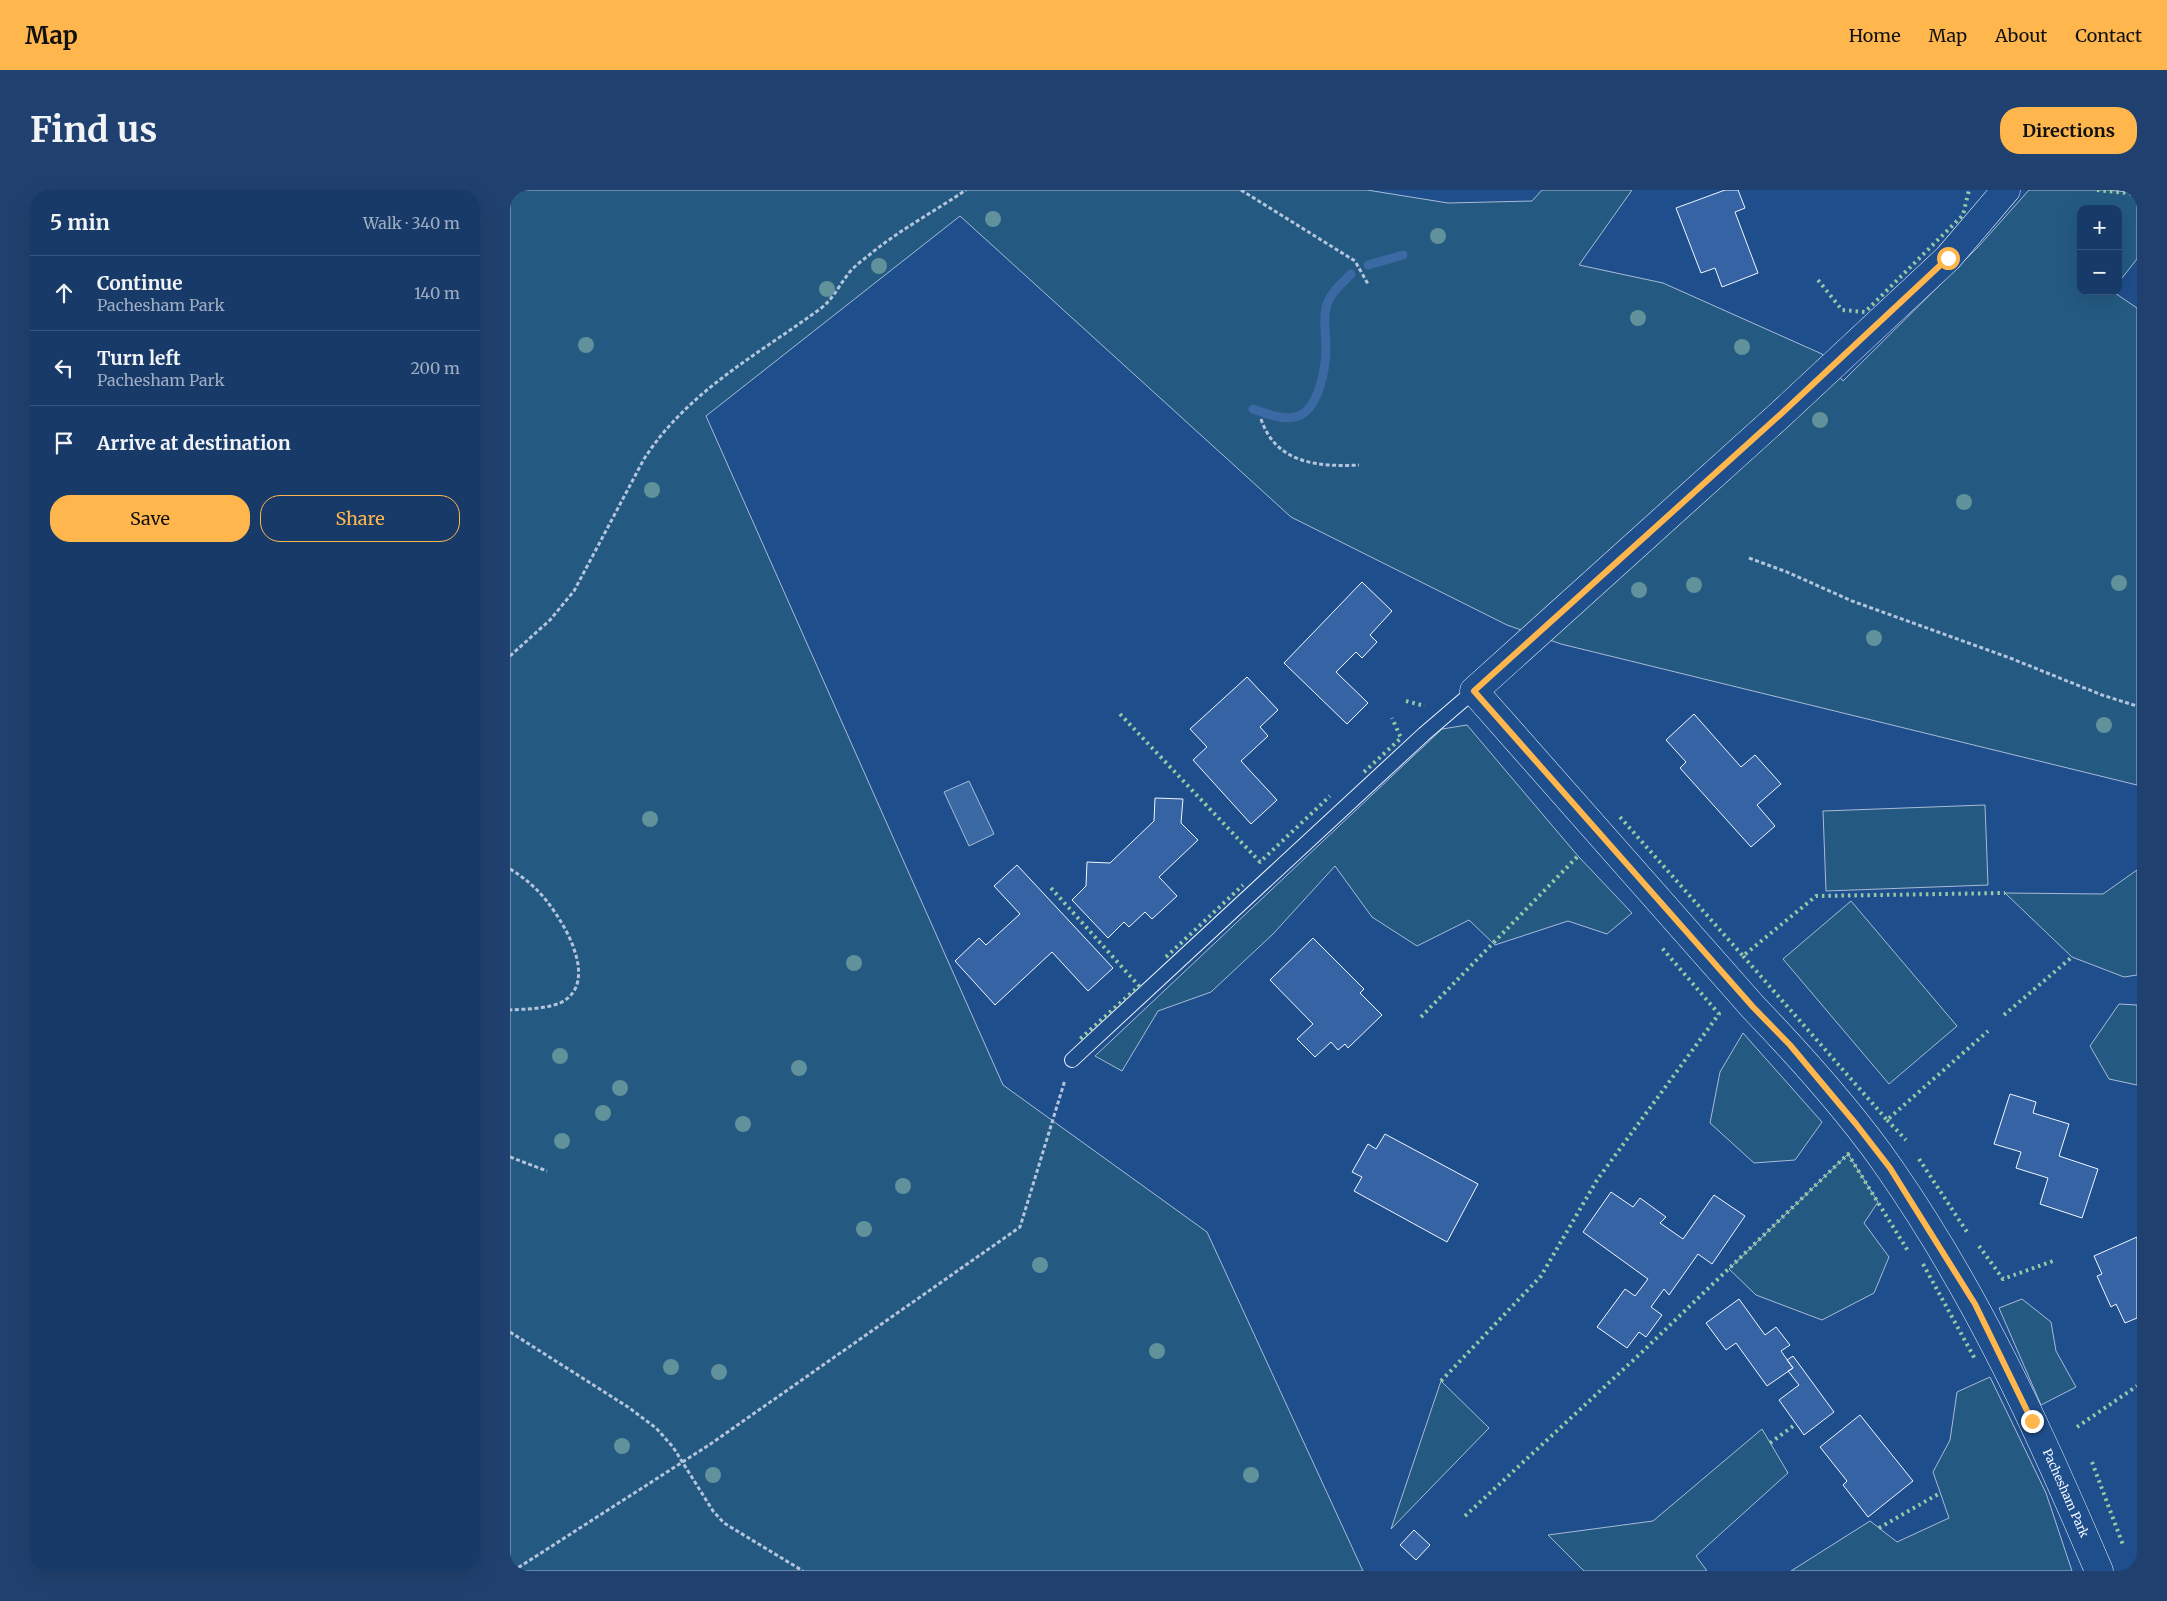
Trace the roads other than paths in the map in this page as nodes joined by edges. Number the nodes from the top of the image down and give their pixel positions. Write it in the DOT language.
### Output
graph roads {
  1 [pos="2006,190"];
  2 [pos="1474,691"];
  3 [pos="1072,1060"];
  4 [pos="2099,1571"];
  1 -- 2 [label="street"];
  2 -- 3 [label="lane"];
  2 -- 4 [label="street, Pachesham Park"];
}
